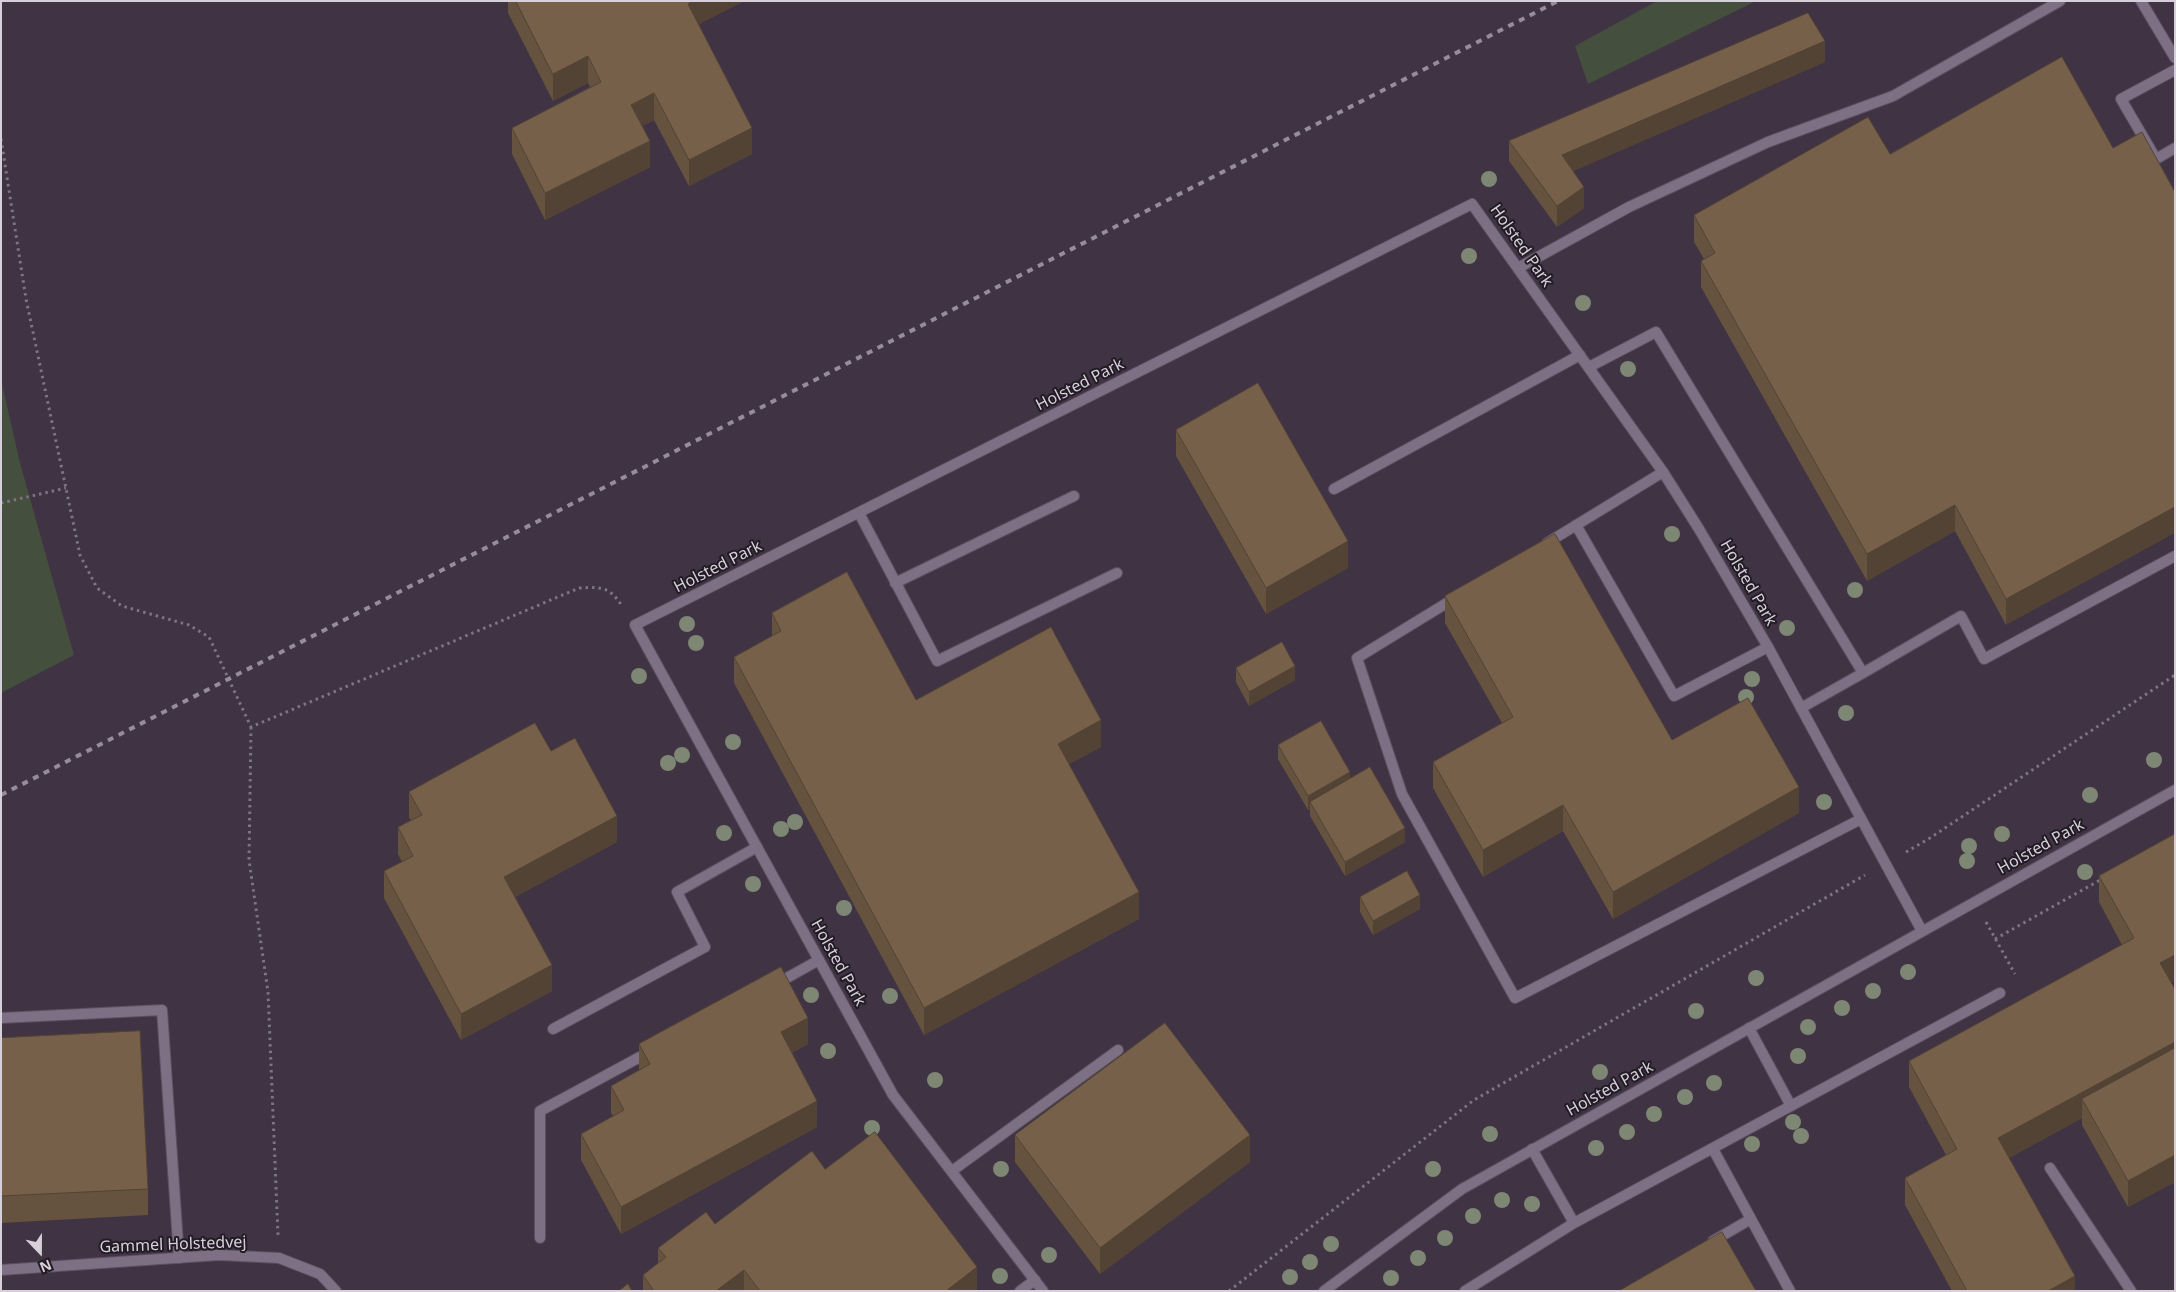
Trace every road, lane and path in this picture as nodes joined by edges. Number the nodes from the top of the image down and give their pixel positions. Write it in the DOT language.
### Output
graph roads {
  1 [pos="2060,1"];
  2 [pos="2141,1"];
  3 [pos="2175,58"];
  4 [pos="2175,70"];
  5 [pos="1,138"];
  6 [pos="2175,148"];
  7 [pos="1518,268"];
  8 [pos="1580,355"];
  9 [pos="1589,367"];
  10 [pos="1664,472"];
  11 [pos="66,488"];
  12 [pos="1334,489"];
  13 [pos="1074,496"];
  14 [pos="1,503"];
  15 [pos="859,513"];
  16 [pos="1576,525"];
  17 [pos="1533,551"];
  18 [pos="2175,556"];
  19 [pos="1117,572"];
  20 [pos="895,583"];
  21 [pos="1466,591"];
  22 [pos="635,625"];
  23 [pos="1768,647"];
  24 [pos="1863,673"];
  25 [pos="2175,675"];
  26 [pos="1801,708"];
  27 [pos="251,727"];
  28 [pos="2175,790"];
  29 [pos="1861,819"];
  30 [pos="757,847"];
  31 [pos="1885,863"];
  32 [pos="2106,877"];
  33 [pos="1975,902"];
  34 [pos="1922,931"];
  35 [pos="1995,938"];
  36 [pos="819,960"];
  37 [pos="2016,976"];
  38 [pos="767,989"];
  39 [pos="2000,993"];
  40 [pos="1,1018"];
  41 [pos="1749,1028"];
  42 [pos="553,1029"];
  43 [pos="662,1045"];
  44 [pos="1118,1050"];
  45 [pos="1792,1106"];
  46 [pos="1532,1149"];
  47 [pos="1713,1149"];
  48 [pos="2050,1168"];
  49 [pos="952,1171"];
  50 [pos="1751,1219"];
  51 [pos="1574,1223"];
  52 [pos="540,1238"];
  53 [pos="1701,1248"];
  54 [pos="178,1258"];
  55 [pos="279,1258"];
  56 [pos="1,1270"];
  57 [pos="1035,1280"];
  58 [pos="1330,1289"];
  59 [pos="1471,1289"];
  60 [pos="336,1291"];
  61 [pos="1020,1291"];
  62 [pos="1043,1291"];
  63 [pos="1229,1291"];
  64 [pos="1790,1291"];
  65 [pos="2132,1291"];
  1 -- 7 [label="street"];
  2 -- 3 [label="street"];
  4 -- 6 [label="street"];
  5 -- 11 [label="path"];
  7 -- 8 [label="street, Holsted Park"];
  7 -- 15 [label="street, Holsted Park"];
  8 -- 9 [label="street, Holsted Park"];
  8 -- 12 [label="street"];
  9 -- 10 [label="street, Holsted Park"];
  9 -- 24 [label="street"];
  10 -- 16 [label="street"];
  10 -- 23 [label="street, Holsted Park"];
  11 -- 14 [label="path"];
  11 -- 27 [label="path"];
  13 -- 20 [label="street"];
  15 -- 20 [label="street"];
  15 -- 22 [label="street, Holsted Park"];
  16 -- 17 [label="street"];
  16 -- 23 [label="street"];
  18 -- 24 [label="street"];
  19 -- 20 [label="street"];
  21 -- 29 [label="street"];
  22 -- 27 [label="path"];
  22 -- 30 [label="street, Holsted Park"];
  23 -- 26 [label="street, Holsted Park"];
  24 -- 26 [label="street"];
  25 -- 31 [label="path"];
  26 -- 29 [label="street, Holsted Park"];
  27 -- 55 [label="path"];
  28 -- 33 [label="street, Holsted Park"];
  29 -- 31 [label="street, Holsted Park"];
  30 -- 36 [label="street, Holsted Park"];
  30 -- 42 [label="street"];
  31 -- 34 [label="street, Holsted Park"];
  31 -- 63 [label="path"];
  32 -- 35 [label="path"];
  33 -- 34 [label="street, Holsted Park"];
  33 -- 35 [label="path"];
  34 -- 41 [label="street, Holsted Park"];
  35 -- 37 [label="path"];
  36 -- 38 [label="street"];
  36 -- 49 [label="street, Holsted Park"];
  39 -- 45 [label="street"];
  40 -- 54 [label="street"];
  41 -- 45 [label="street"];
  41 -- 46 [label="street, Holsted Park"];
  43 -- 52 [label="street"];
  44 -- 49 [label="street"];
  45 -- 47 [label="street"];
  46 -- 51 [label="street"];
  46 -- 58 [label="street, Holsted Park"];
  47 -- 50 [label="street"];
  47 -- 51 [label="street"];
  48 -- 65 [label="street"];
  49 -- 57 [label="street, Holsted Park"];
  50 -- 53 [label="street"];
  50 -- 64 [label="street"];
  51 -- 59 [label="street"];
  54 -- 55 [label="street, Gammel Holstedvej"];
  54 -- 56 [label="street, Gammel Holstedvej"];
  55 -- 60 [label="street, Gammel Holstedvej"];
  57 -- 61 [label="street"];
  57 -- 62 [label="street, Holsted Park"];
}
